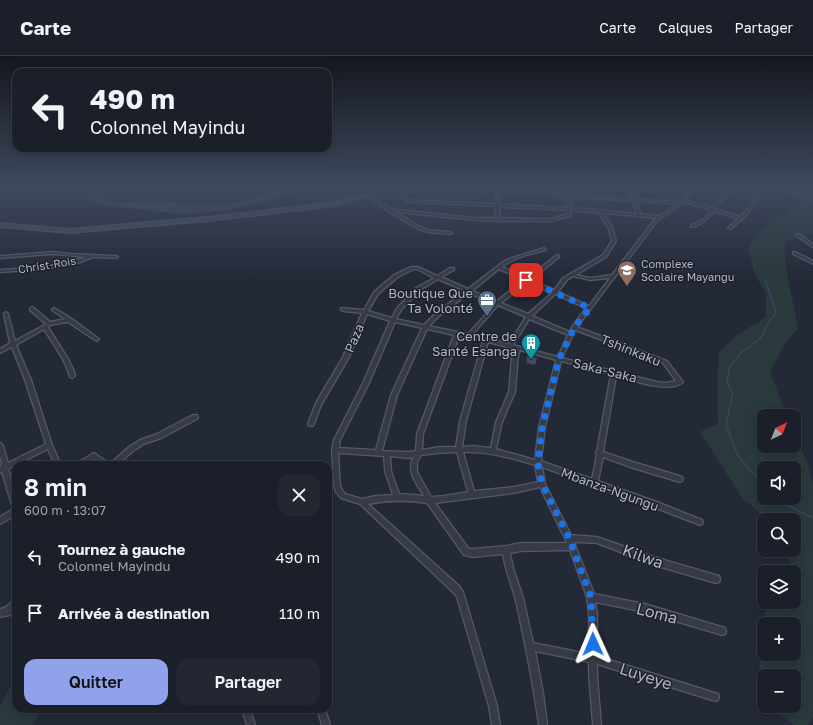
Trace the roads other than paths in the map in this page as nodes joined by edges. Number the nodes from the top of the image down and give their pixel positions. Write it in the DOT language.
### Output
graph roads {
  1 [pos="223,217"];
  2 [pos="401,217"];
  3 [pos="457,217"];
  4 [pos="563,217"];
  5 [pos="604,217"];
  6 [pos="663,217"];
  7 [pos="707,217"];
  8 [pos="739,218"];
  9 [pos="498,220"];
  10 [pos="0,225"];
  11 [pos="692,226"];
  12 [pos="730,228"];
  13 [pos="450,233"];
  14 [pos="798,235"];
  15 [pos="813,246"];
  16 [pos="544,249"];
  17 [pos="794,253"];
  18 [pos="94,255"];
  19 [pos="558,256"];
  20 [pos="0,257"];
  21 [pos="116,257"];
  22 [pos="813,264"];
  23 [pos="499,267"];
  24 [pos="452,269"];
  25 [pos="0,271"];
  26 [pos="572,275"];
  27 [pos="614,276"];
  28 [pos="438,278"];
  29 [pos="526,280"];
  30 [pos="469,291"];
  31 [pos="556,292"];
  32 [pos="497,304"];
  33 [pos="590,308"];
  34 [pos="32,309"];
  35 [pos="343,309"];
  36 [pos="54,310"];
  37 [pos="365,312"];
  38 [pos="6,314"];
  39 [pos="528,317"];
  40 [pos="70,320"];
  41 [pos="393,320"];
  42 [pos="47,325"];
  43 [pos="425,327"];
  44 [pos="574,328"];
  45 [pos="457,334"];
  46 [pos="570,334"];
  47 [pos="469,336"];
  48 [pos="97,339"];
  49 [pos="486,340"];
  50 [pos="13,344"];
  51 [pos="510,346"];
  52 [pos="518,348"];
  53 [pos="0,351"];
  54 [pos="559,359"];
  55 [pos="614,373"];
  56 [pos="72,376"];
  57 [pos="680,382"];
  58 [pos="195,417"];
  59 [pos="310,424"];
  60 [pos="49,445"];
  61 [pos="0,446"];
  62 [pos="335,450"];
  63 [pos="459,450"];
  64 [pos="493,451"];
  65 [pos="378,453"];
  66 [pos="387,453"];
  67 [pos="599,453"];
  68 [pos="419,454"];
  69 [pos="18,461"];
  70 [pos="56,461"];
  71 [pos="86,461"];
  72 [pos="102,461"];
  73 [pos="118,461"];
  74 [pos="538,463"];
  75 [pos="12,464"];
  76 [pos="2,469"];
  77 [pos="680,479"];
  78 [pos="595,483"];
  79 [pos="542,484"];
  80 [pos="472,495"];
  81 [pos="12,496"];
  82 [pos="397,497"];
  83 [pos="429,500"];
  84 [pos="362,502"];
  85 [pos="12,514"];
  86 [pos="0,521"];
  87 [pos="700,522"];
  88 [pos="570,542"];
  89 [pos="506,550"];
  90 [pos="716,578"];
  91 [pos="591,597"];
  92 [pos="12,607"];
  93 [pos="0,613"];
  94 [pos="722,630"];
  95 [pos="530,646"];
  96 [pos="594,659"];
  97 [pos="715,697"];
  98 [pos="247,713"];
  99 [pos="322,713"];
  100 [pos="251,725"];
  101 [pos="326,725"];
  102 [pos="496,725"];
  103 [pos="543,725"];
  104 [pos="597,725"];
  1 -- 10 [label="street"];
  2 -- 13 [label="street"];
  3 -- 9 [label="street"];
  4 -- 9 [label="street"];
  5 -- 26 [label="street"];
  6 -- 27 [label="street"];
  7 -- 11 [label="street"];
  8 -- 12 [label="street"];
  14 -- 15 [label="street"];
  16 -- 23 [label="street"];
  17 -- 22 [label="street"];
  18 -- 20 [label="street"];
  18 -- 21 [label="street"];
  18 -- 25 [label="street, Christ-Rois"];
  19 -- 29 [label="street"];
  23 -- 29 [label="street"];
  23 -- 30 [label="street"];
  24 -- 28 [label="street"];
  26 -- 27 [label="street"];
  26 -- 31 [label="street"];
  27 -- 33 [label="street"];
  28 -- 30 [label="street"];
  28 -- 37 [label="street, Paza"];
  28 -- 41 [label="street"];
  29 -- 31 [label="street"];
  29 -- 32 [label="street"];
  30 -- 32 [label="street"];
  30 -- 43 [label="street"];
  31 -- 33 [label="street"];
  31 -- 39 [label="street"];
  32 -- 39 [label="street"];
  32 -- 47 [label="street"];
  33 -- 44 [label="street"];
  34 -- 42 [label="street"];
  35 -- 37 [label="street, Saka-Saka"];
  36 -- 40 [label="street"];
  37 -- 41 [label="street, Saka-Saka"];
  37 -- 59 [label="street, Paza"];
  38 -- 50 [label="street"];
  39 -- 46 [label="street"];
  39 -- 51 [label="street"];
  40 -- 42 [label="street"];
  40 -- 48 [label="street"];
  41 -- 43 [label="street, Saka-Saka"];
  41 -- 62 [label="street"];
  42 -- 50 [label="street"];
  42 -- 56 [label="street"];
  43 -- 45 [label="street, Saka-Saka"];
  43 -- 65 [label="street"];
  44 -- 46 [label="street"];
  44 -- 57 [label="street, Tshinkaku"];
  45 -- 47 [label="street, Saka-Saka"];
  45 -- 68 [label="street"];
  46 -- 54 [label="street"];
  47 -- 49 [label="street, Saka-Saka"];
  49 -- 51 [label="street, Saka-Saka"];
  49 -- 63 [label="street"];
  50 -- 53 [label="street"];
  50 -- 60 [label="street"];
  51 -- 52 [label="street, Saka-Saka"];
  52 -- 54 [label="street, Saka-Saka"];
  52 -- 64 [label="street"];
  54 -- 55 [label="street, Saka-Saka"];
  54 -- 74 [label="street"];
  55 -- 57 [label="street, Saka-Saka"];
  55 -- 67 [label="street"];
  58 -- 73 [label="street"];
  60 -- 69 [label="street"];
  60 -- 70 [label="street"];
  61 -- 76 [label="street"];
  62 -- 65 [label="street, Mbanza-Ngungu"];
  62 -- 84 [label="street"];
  63 -- 64 [label="street, Mbanza-Ngungu"];
  63 -- 68 [label="street, Mbanza-Ngungu"];
  63 -- 80 [label="street"];
  64 -- 74 [label="street, Mbanza-Ngungu"];
  65 -- 66 [label="street, Mbanza-Ngungu"];
  66 -- 68 [label="street, Mbanza-Ngungu"];
  66 -- 82 [label="street"];
  67 -- 77 [label="street"];
  67 -- 78 [label="street"];
  68 -- 83 [label="street"];
  71 -- 72 [label="street"];
  74 -- 78 [label="street, Mbanza-Ngungu"];
  74 -- 79 [label="street"];
  75 -- 76 [label="street"];
  76 -- 81 [label="street"];
  78 -- 87 [label="street, Mbanza-Ngungu"];
  79 -- 80 [label="street"];
  79 -- 88 [label="street"];
  80 -- 83 [label="street"];
  82 -- 83 [label="street"];
  82 -- 84 [label="street"];
  83 -- 89 [label="street, Kilwa"];
  84 -- 102 [label="street"];
  85 -- 86 [label="street"];
  88 -- 89 [label="street, Kilwa"];
  88 -- 90 [label="street, Kilwa"];
  88 -- 91 [label="street"];
  89 -- 95 [label="street"];
  91 -- 94 [label="street, Loma"];
  91 -- 96 [label="street"];
  92 -- 93 [label="street"];
  95 -- 96 [label="street, Luyeye"];
  95 -- 103 [label="street"];
  96 -- 97 [label="street, Luyeye"];
  96 -- 104 [label="street"];
  98 -- 100 [label="street"];
  99 -- 101 [label="street"];
}
